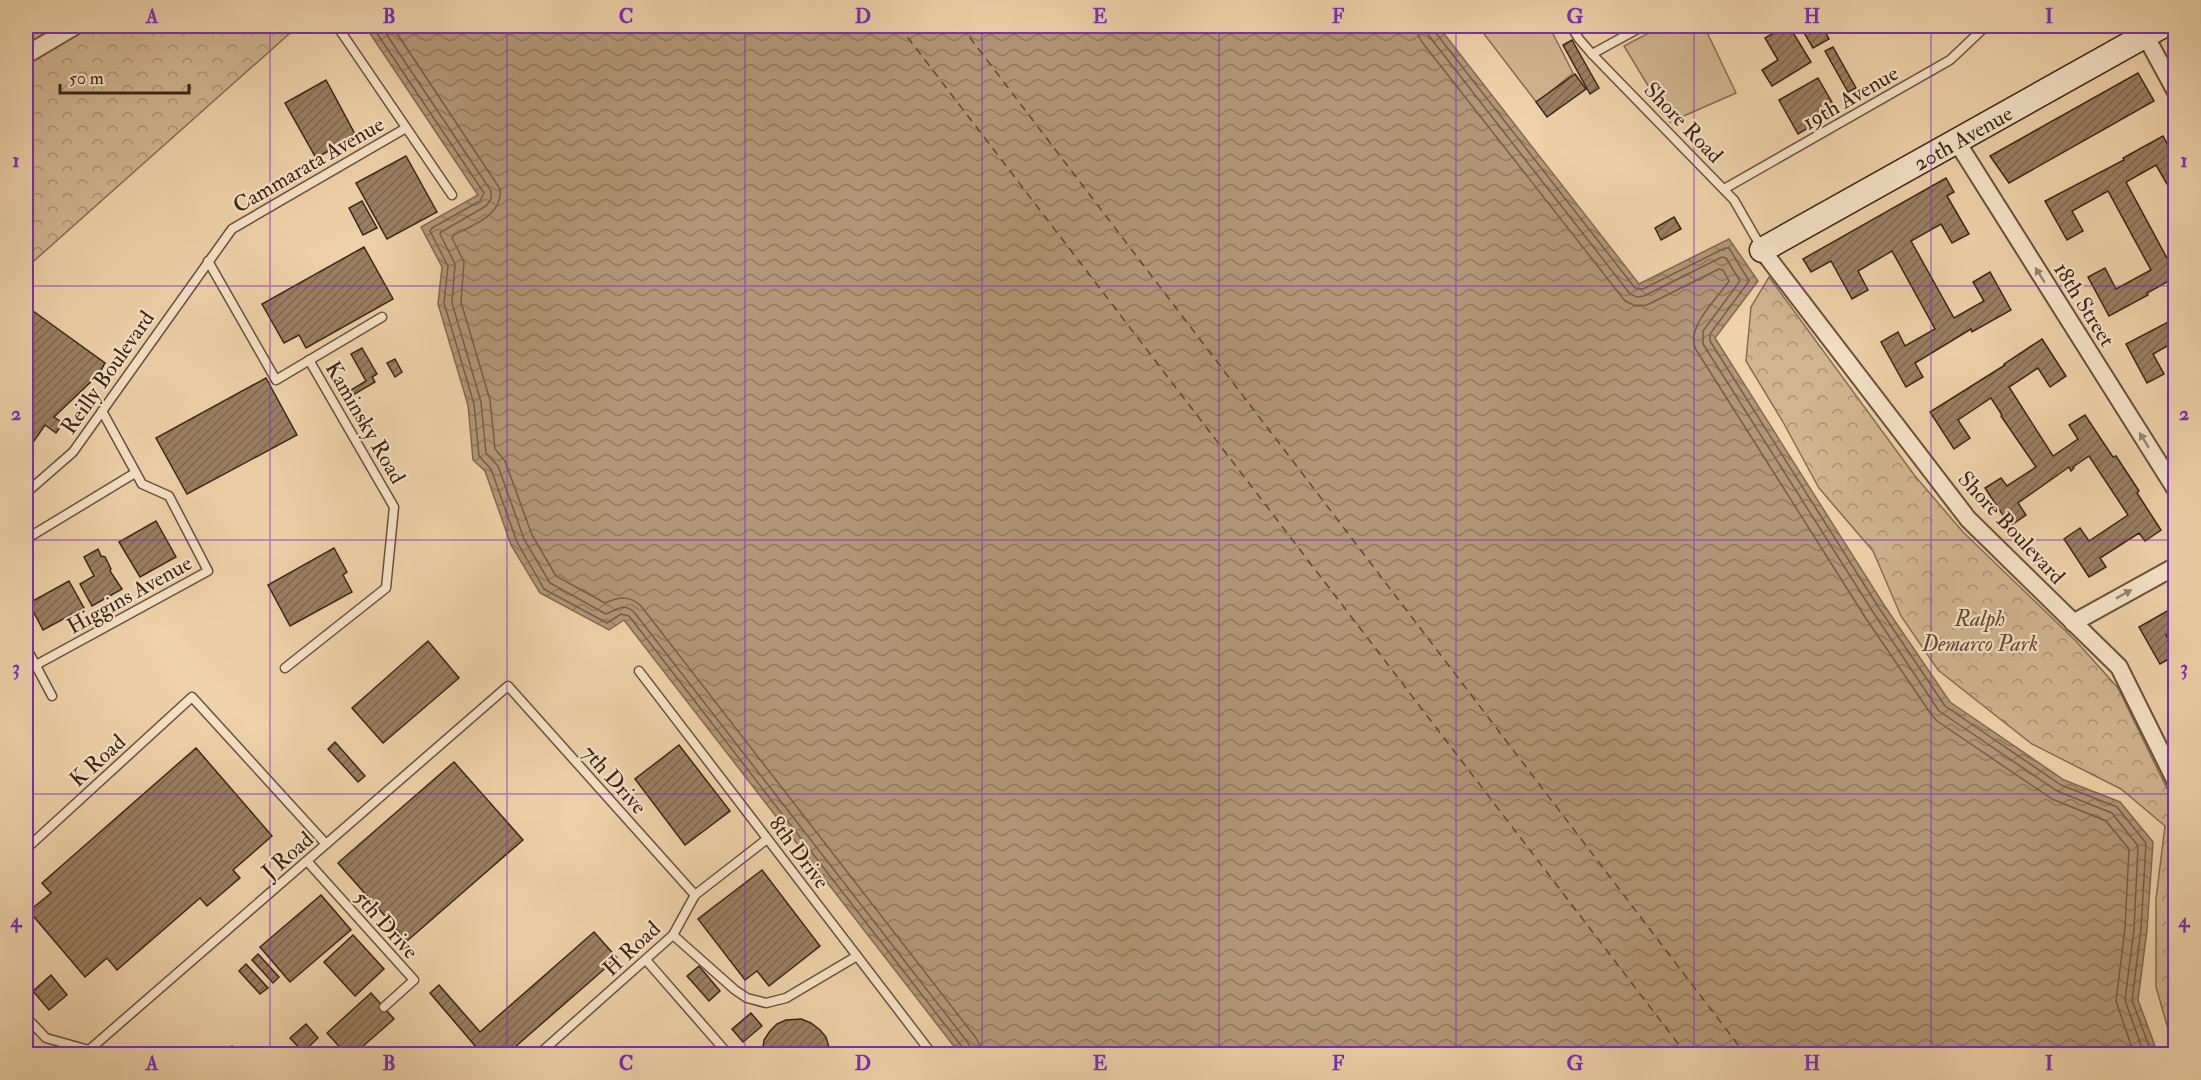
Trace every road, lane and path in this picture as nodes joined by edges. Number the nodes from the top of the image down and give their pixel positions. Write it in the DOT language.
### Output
graph roads {
  1 [pos="75,26"];
  2 [pos="337,26"];
  3 [pos="1571,26"];
  4 [pos="1642,26"];
  5 [pos="1986,26"];
  6 [pos="2153,30"];
  7 [pos="1592,54"];
  8 [pos="26,55"];
  9 [pos="2175,92"];
  10 [pos="406,128"];
  11 [pos="1957,142"];
  12 [pos="1724,189"];
  13 [pos="452,195"];
  14 [pos="1762,250"];
  15 [pos="208,261"];
  16 [pos="382,317"];
  17 [pos="309,360"];
  18 [pos="102,411"];
  19 [pos="135,473"];
  20 [pos="2175,490"];
  21 [pos="26,493"];
  22 [pos="26,539"];
  23 [pos="2175,566"];
  24 [pos="2073,623"];
  25 [pos="26,647"];
  26 [pos="36,665"];
  27 [pos="285,668"];
  28 [pos="639,671"];
  29 [pos="508,686"];
  30 [pos="52,696"];
  31 [pos="2175,782"];
  32 [pos="767,839"];
  33 [pos="326,844"];
  34 [pos="26,849"];
  35 [pos="307,861"];
  36 [pos="695,895"];
  37 [pos="674,935"];
  38 [pos="857,956"];
  39 [pos="645,960"];
  40 [pos="384,1007"];
  41 [pos="26,1017"];
  42 [pos="91,1052"];
  43 [pos="538,1054"];
  44 [pos="728,1054"];
  45 [pos="932,1054"];
  1 -- 8 [label="street"];
  2 -- 10 [label="lane"];
  3 -- 7 [label="lane, Shore Road"];
  4 -- 7 [label="lane"];
  5 -- 12 [label="lane, 19th Avenue"];
  6 -- 9 [label="street"];
  6 -- 11 [label="street, 20th Avenue"];
  7 -- 12 [label="lane, Shore Road"];
  10 -- 13 [label="lane"];
  10 -- 15 [label="lane, Cammarata Avenue"];
  11 -- 14 [label="street, 20th Avenue"];
  20 -- 11 [label="street, 18th Street, one-way"];
  12 -- 14 [label="lane, Shore Road"];
  14 -- 24 [label="street, Shore Boulevard"];
  15 -- 17 [label="lane"];
  15 -- 18 [label="lane, Reilly Boulevard"];
  16 -- 17 [label="lane"];
  17 -- 27 [label="lane, Kaminsky Road"];
  18 -- 19 [label="lane"];
  18 -- 21 [label="lane, Reilly Boulevard"];
  19 -- 22 [label="lane"];
  19 -- 26 [label="lane, Higgins Avenue"];
  24 -- 23 [label="street, one-way"];
  24 -- 31 [label="street, Shore Boulevard"];
  25 -- 26 [label="lane"];
  26 -- 30 [label="lane"];
  28 -- 32 [label="lane, 8th Drive"];
  29 -- 33 [label="lane, J Road"];
  29 -- 36 [label="lane, 7th Drive"];
  32 -- 36 [label="lane, H Road"];
  32 -- 38 [label="lane, 8th Drive"];
  33 -- 34 [label="lane, K Road"];
  33 -- 35 [label="lane, J Road"];
  35 -- 40 [label="lane, 5th Drive"];
  35 -- 42 [label="lane, J Road"];
  36 -- 37 [label="lane, H Road"];
  37 -- 38 [label="lane"];
  37 -- 39 [label="lane, H Road"];
  38 -- 45 [label="lane, 8th Drive"];
  39 -- 43 [label="lane, H Road"];
  39 -- 44 [label="lane"];
  41 -- 42 [label="lane"];
}
